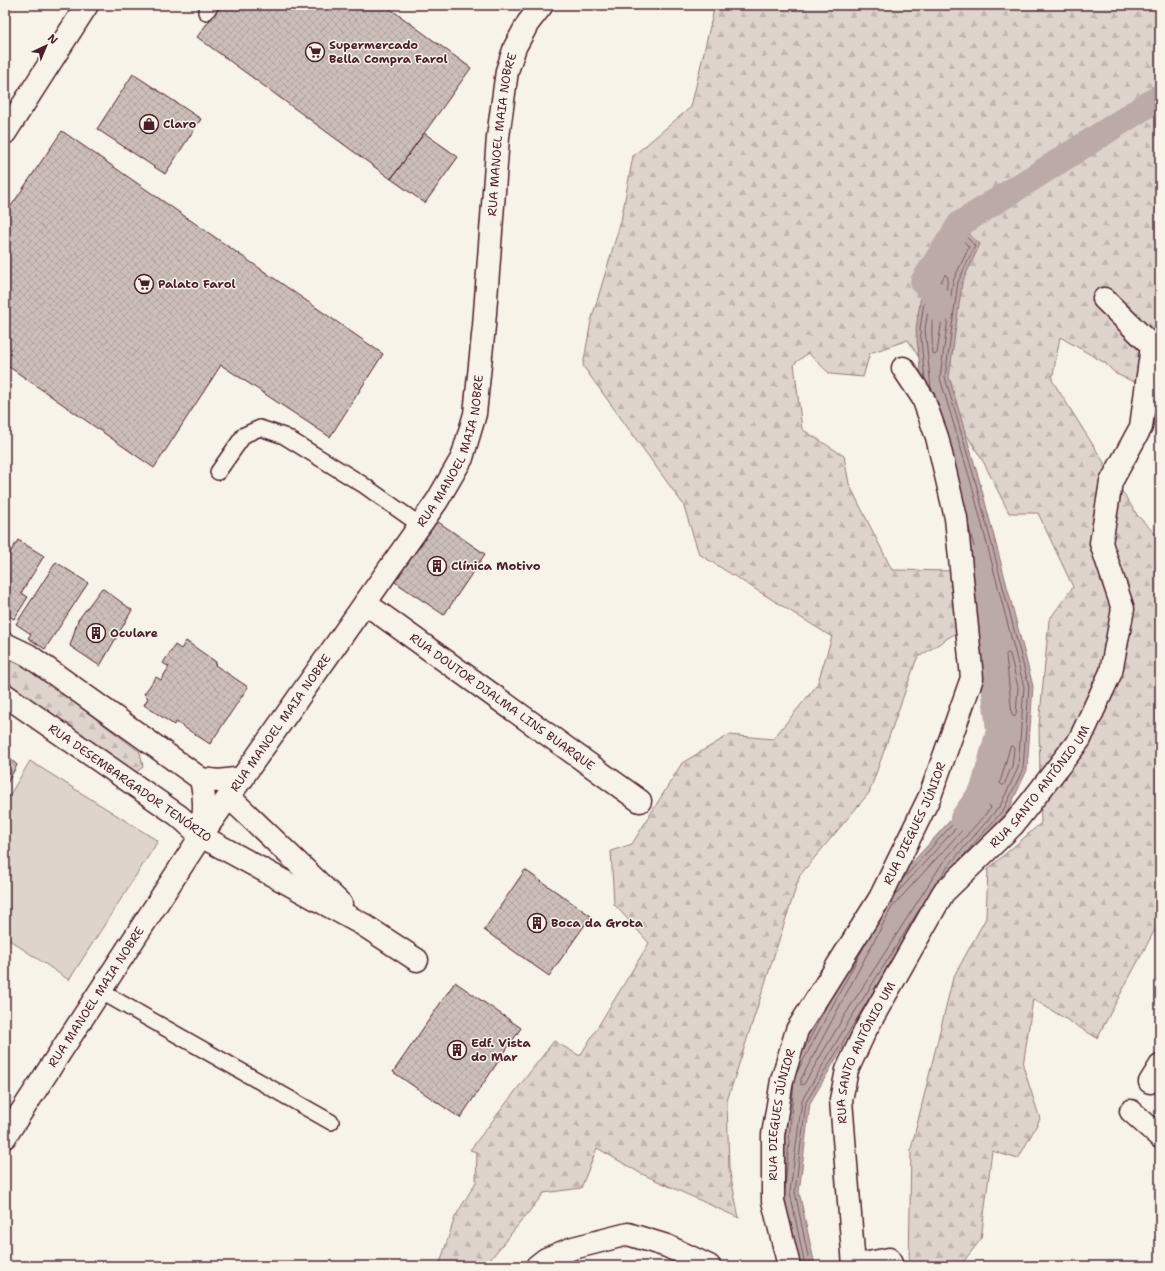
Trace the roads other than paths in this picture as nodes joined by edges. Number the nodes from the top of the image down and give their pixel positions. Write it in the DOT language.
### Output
graph roads {
  1 [pos="87,5"];
  2 [pos="542,5"];
  3 [pos="5,133"];
  4 [pos="1104,299"];
  5 [pos="903,368"];
  6 [pos="218,472"];
  7 [pos="420,525"];
  8 [pos="365,603"];
  9 [pos="5,644"];
  10 [pos="5,696"];
  11 [pos="243,778"];
  12 [pos="201,779"];
  13 [pos="229,797"];
  14 [pos="640,801"];
  15 [pos="201,836"];
  16 [pos="362,924"];
  17 [pos="417,960"];
  18 [pos="100,991"];
  19 [pos="1131,1111"];
  20 [pos="332,1122"];
  21 [pos="1160,1137"];
  22 [pos="5,1138"];
  23 [pos="537,1266"];
  24 [pos="709,1266"];
  25 [pos="789,1266"];
  26 [pos="853,1266"];
  27 [pos="892,1266"];
  1 -- 3 [label="main road"];
  2 -- 7 [label="main road, RUA MANOEL MAIA NOBRE"];
  4 -- 26 [label="main road, RUA SANTO ANTÔNIO UM"];
  5 -- 25 [label="main road, RUA DIEGUES JÚNIOR"];
  6 -- 7 [label="lane"];
  7 -- 8 [label="main road, RUA MANOEL MAIA NOBRE"];
  8 -- 11 [label="main road, RUA MANOEL MAIA NOBRE"];
  8 -- 14 [label="main road, RUA DOUTOR DJALMA LINS BUARQUE"];
  9 -- 12 [label="main road"];
  10 -- 15 [label="main road, RUA DESEMBARGADOR TENÓRIO"];
  11 -- 12 [label="main road"];
  11 -- 13 [label="main road, RUA MANOEL MAIA NOBRE"];
  12 -- 15 [label="main road, RUA MANOEL MAIA NOBRE"];
  13 -- 15 [label="main road, RUA MANOEL MAIA NOBRE"];
  13 -- 16 [label="main road, RUA DESEMBARGADOR TENÓRIO"];
  15 -- 16 [label="main road, RUA DESEMBARGADOR TENÓRIO"];
  15 -- 18 [label="main road, RUA MANOEL MAIA NOBRE"];
  16 -- 17 [label="main road, RUA DESEMBARGADOR TENÓRIO"];
  18 -- 20 [label="lane"];
  18 -- 22 [label="main road, RUA MANOEL MAIA NOBRE"];
  19 -- 21 [label="main road"];
  23 -- 24 [label="main road"];
  26 -- 27 [label="main road"];
}
